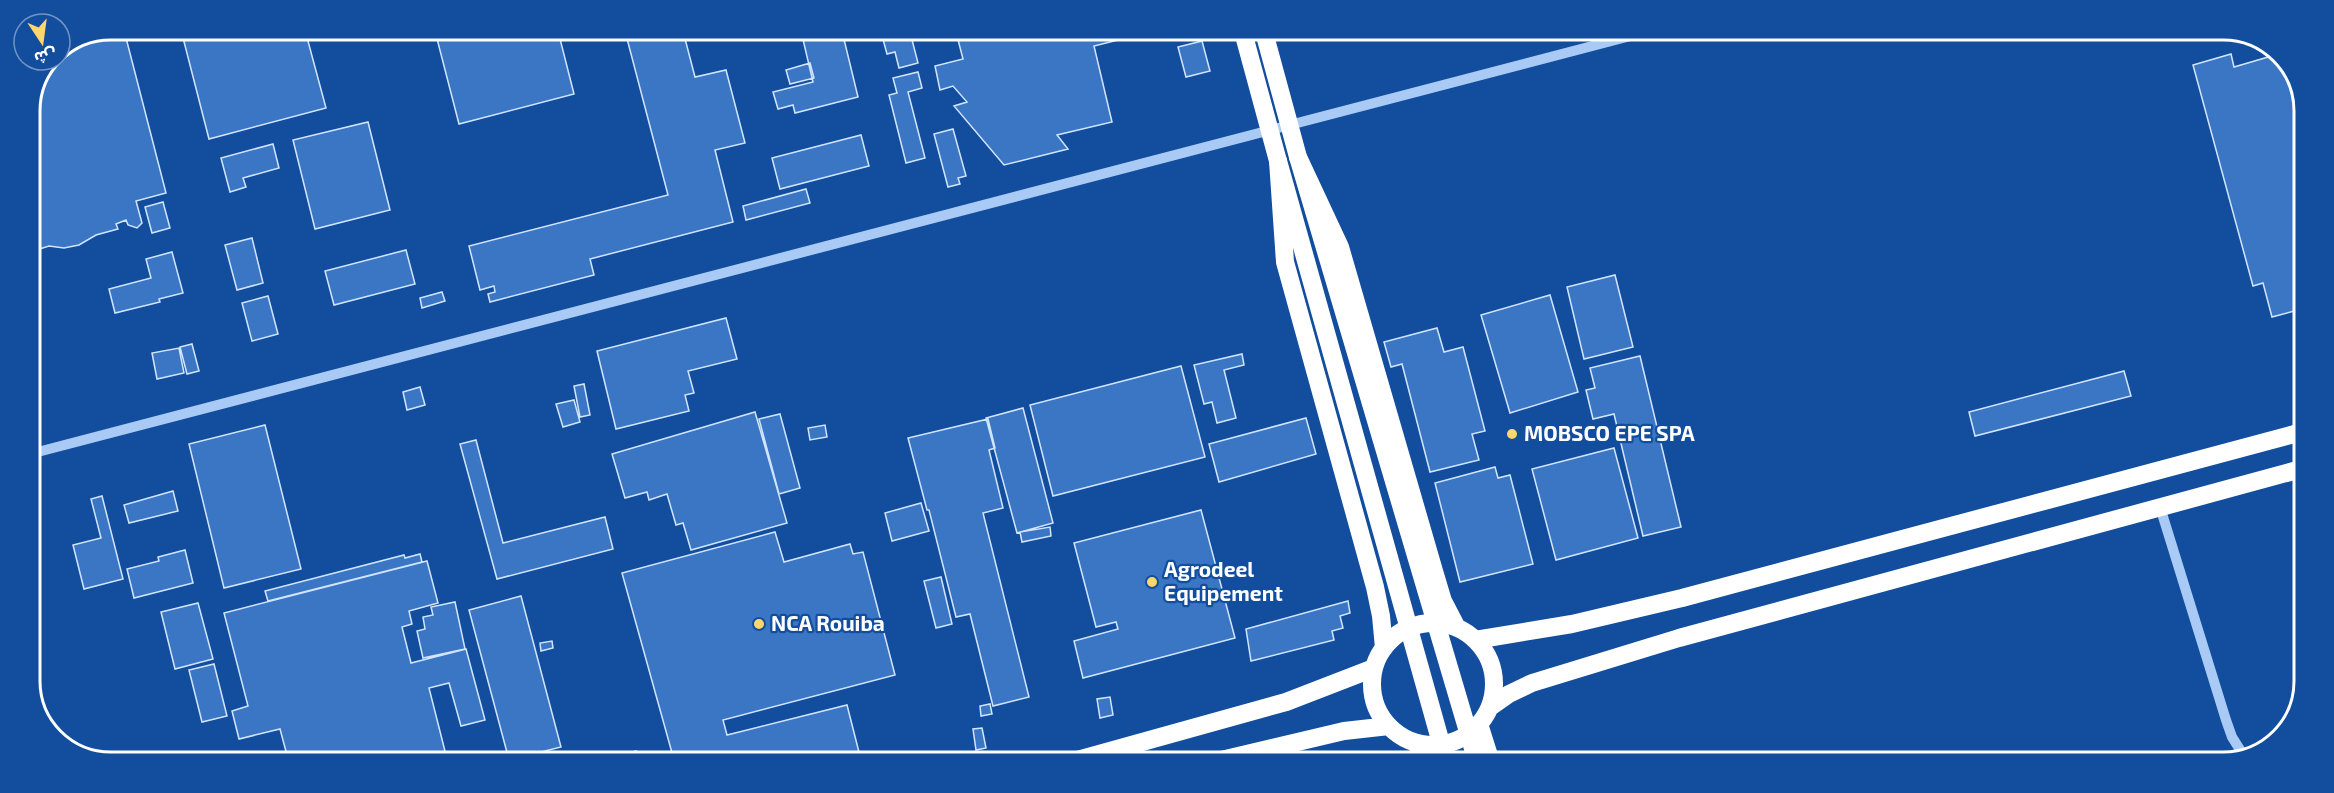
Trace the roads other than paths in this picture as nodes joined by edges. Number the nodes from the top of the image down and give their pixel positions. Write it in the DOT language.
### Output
graph roads {
  1 [pos="1245,40"];
  2 [pos="1266,40"];
  3 [pos="1615,40"];
  4 [pos="1289,124"];
  5 [pos="1269,130"];
  6 [pos="1298,157"];
  7 [pos="1278,161"];
  8 [pos="2294,434"];
  9 [pos="41,451"];
  10 [pos="2294,471"];
  11 [pos="2160,507"];
  12 [pos="1457,628"];
  13 [pos="1475,640"];
  14 [pos="1384,648"];
  15 [pos="1374,668"];
  16 [pos="1484,716"];
  17 [pos="1389,726"];
  18 [pos="1417,743"];
  19 [pos="2240,750"];
  20 [pos="1106,752"];
  21 [pos="1255,752"];
  22 [pos="1420,752"];
  23 [pos="1443,752"];
  24 [pos="1474,752"];
  25 [pos="1489,752"];
  1 -- 5 [label="highway"];
  2 -- 4 [label="highway"];
  3 -- 4 [label="lane"];
  4 -- 5 [label="lane"];
  4 -- 6 [label="highway"];
  5 -- 7 [label="highway"];
  5 -- 9 [label="lane"];
  6 -- 12 [label="highway"];
  6 -- 24 [label="highway, bridge"];
  7 -- 14 [label="highway"];
  7 -- 23 [label="highway, bridge"];
  8 -- 13 [label="highway"];
  10 -- 11 [label="highway"];
  11 -- 16 [label="highway"];
  11 -- 19 [label="lane"];
  12 -- 13 [label="highway"];
  12 -- 14 [label="highway"];
  13 -- 16 [label="highway"];
  14 -- 15 [label="highway"];
  15 -- 17 [label="highway"];
  15 -- 20 [label="highway"];
  16 -- 18 [label="highway"];
  16 -- 25 [label="highway"];
  17 -- 18 [label="highway"];
  17 -- 21 [label="highway"];
  18 -- 22 [label="highway"];
}
